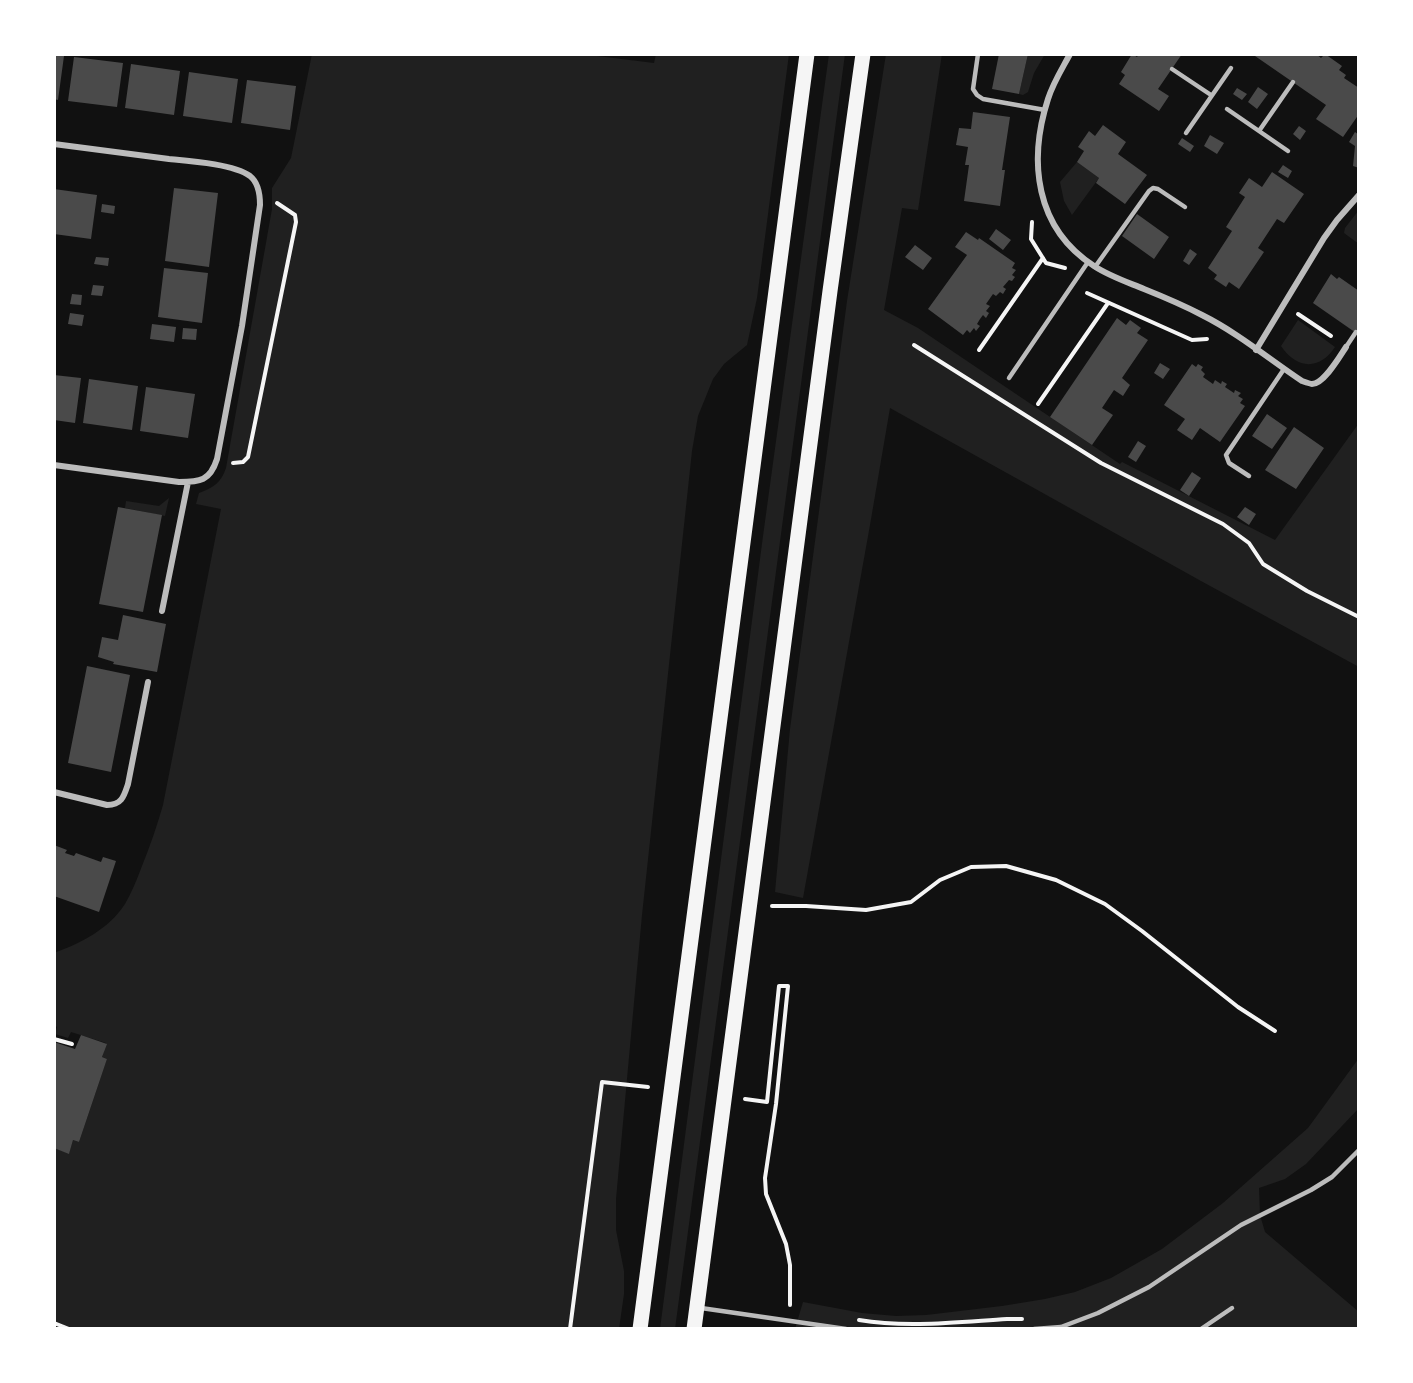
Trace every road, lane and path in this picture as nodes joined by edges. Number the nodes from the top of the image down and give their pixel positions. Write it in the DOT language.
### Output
graph roads {
  1 [pos="807,54"];
  2 [pos="863,54"];
  3 [pos="978,54"];
  4 [pos="1070,54"];
  5 [pos="1231,68"];
  6 [pos="1172,69"];
  7 [pos="1293,82"];
  8 [pos="1211,95"];
  9 [pos="1227,109"];
  10 [pos="1045,110"];
  11 [pos="1259,131"];
  12 [pos="1186,132"];
  13 [pos="54,144"];
  14 [pos="1288,151"];
  15 [pos="1359,195"];
  16 [pos="1185,207"];
  17 [pos="295,215"];
  18 [pos="1043,257"];
  19 [pos="1088,262"];
  20 [pos="1095,267"];
  21 [pos="1108,303"];
  22 [pos="1284,304"];
  23 [pos="1356,333"];
  24 [pos="914,345"];
  25 [pos="1346,347"];
  26 [pos="979,350"];
  27 [pos="1256,350"];
  28 [pos="1284,369"];
  29 [pos="1009,378"];
  30 [pos="1038,404"];
  31 [pos="243,462"];
  32 [pos="54,465"];
  33 [pos="1249,476"];
  34 [pos="188,482"];
  35 [pos="162,611"];
  36 [pos="1359,617"];
  37 [pos="148,681"];
  38 [pos="54,792"];
  39 [pos="750,906"];
  40 [pos="1275,1031"];
  41 [pos="54,1039"];
  42 [pos="72,1044"];
  43 [pos="602,1082"];
  44 [pos="767,1102"];
  45 [pos="1359,1150"];
  46 [pos="697,1307"];
  47 [pos="800,1307"];
  48 [pos="1232,1308"];
  49 [pos="849,1318"];
  50 [pos="54,1323"];
  51 [pos="1063,1328"];
  52 [pos="69,1329"];
  53 [pos="570,1329"];
  54 [pos="640,1329"];
  55 [pos="694,1329"];
  56 [pos="846,1329"];
  57 [pos="1034,1329"];
  58 [pos="1201,1329"];
  1 -- 54 [label="main road"];
  2 -- 39 [label="main road"];
  3 -- 10 [label="lane"];
  4 -- 10 [label="street"];
  5 -- 8 [label="lane"];
  6 -- 8 [label="lane"];
  7 -- 11 [label="lane"];
  8 -- 12 [label="lane"];
  9 -- 11 [label="lane"];
  10 -- 19 [label="street"];
  11 -- 14 [label="lane"];
  13 -- 34 [label="street"];
  15 -- 22 [label="street"];
  16 -- 20 [label="lane"];
  17 -- 31 [label="path"];
  18 -- 26 [label="path"];
  19 -- 20 [label="street"];
  19 -- 29 [label="lane"];
  20 -- 27 [label="street"];
  21 -- 30 [label="path"];
  22 -- 25 [label="path"];
  22 -- 27 [label="street"];
  23 -- 25 [label="lane"];
  24 -- 36 [label="path"];
  25 -- 28 [label="street"];
  27 -- 28 [label="street"];
  28 -- 33 [label="lane"];
  32 -- 34 [label="street"];
  34 -- 35 [label="street"];
  37 -- 38 [label="street"];
  39 -- 40 [label="path"];
  39 -- 46 [label="main road"];
  41 -- 42 [label="path"];
  43 -- 53 [label="path"];
  44 -- 47 [label="path"];
  45 -- 51 [label="lane"];
  46 -- 55 [label="main road"];
  46 -- 56 [label="lane"];
  48 -- 58 [label="lane"];
  49 -- 51 [label="path"];
  50 -- 52 [label="path"];
  51 -- 57 [label="lane"];
}
